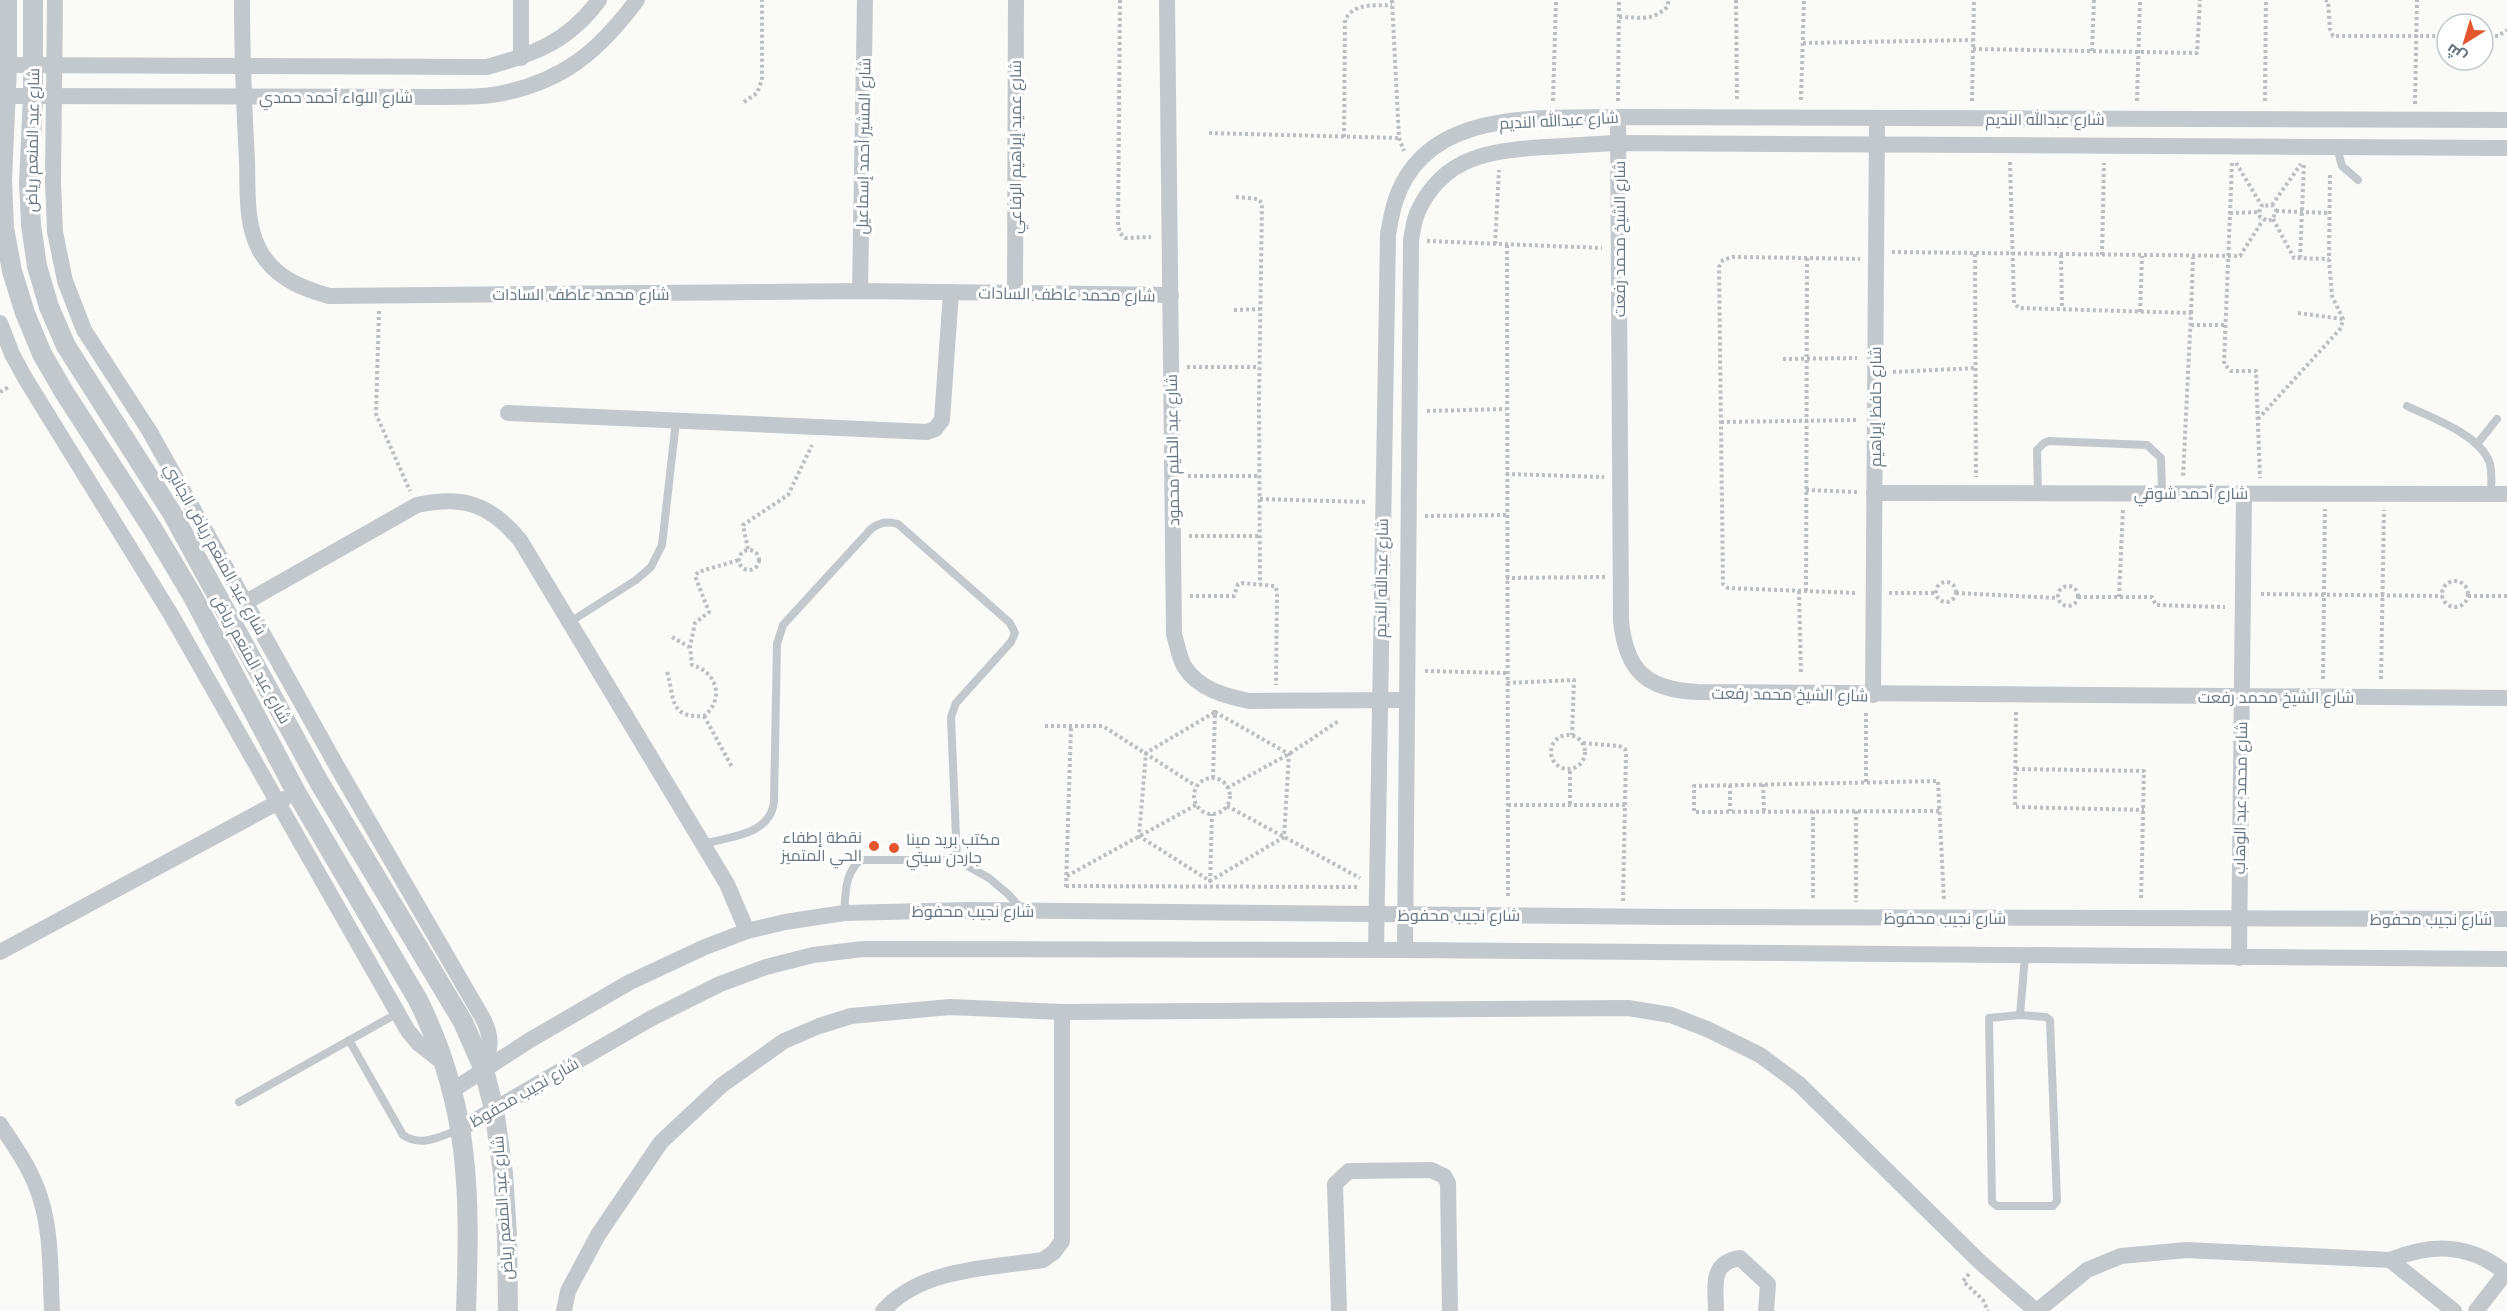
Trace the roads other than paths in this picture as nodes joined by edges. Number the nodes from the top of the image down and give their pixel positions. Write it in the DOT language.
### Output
graph roads {
  1 [pos="7,0"];
  2 [pos="33,0"];
  3 [pos="55,0"];
  4 [pos="242,0"];
  5 [pos="521,0"];
  6 [pos="599,0"];
  7 [pos="637,0"];
  8 [pos="865,0"];
  9 [pos="1016,0"];
  10 [pos="1167,0"];
  11 [pos="521,58"];
  12 [pos="4,65"];
  13 [pos="33,65"];
  14 [pos="55,65"];
  15 [pos="242,66"];
  16 [pos="3,96"];
  17 [pos="33,96"];
  18 [pos="54,97"];
  19 [pos="243,97"];
  20 [pos="1618,117"];
  21 [pos="1877,119"];
  22 [pos="2507,120"];
  23 [pos="1618,143"];
  24 [pos="1877,146"];
  25 [pos="2334,148"];
  26 [pos="2507,148"];
  27 [pos="2358,180"];
  28 [pos="4,248"];
  29 [pos="860,291"];
  30 [pos="951,292"];
  31 [pos="1015,293"];
  32 [pos="1171,295"];
  33 [pos="0,323"];
  34 [pos="2407,406"];
  35 [pos="508,413"];
  36 [pos="2497,419"];
  37 [pos="676,421"];
  38 [pos="2477,444"];
  39 [pos="1875,493"];
  40 [pos="2038,493"];
  41 [pos="2162,494"];
  42 [pos="2252,494"];
  43 [pos="2499,494"];
  44 [pos="246,603"];
  45 [pos="570,622"];
  46 [pos="1870,695"];
  47 [pos="2241,698"];
  48 [pos="2507,698"];
  49 [pos="1380,700"];
  50 [pos="1406,700"];
  51 [pos="296,792"];
  52 [pos="277,803"];
  53 [pos="704,844"];
  54 [pos="957,860"];
  55 [pos="1023,911"];
  56 [pos="844,913"];
  57 [pos="1376,914"];
  58 [pos="1405,914"];
  59 [pos="2239,918"];
  60 [pos="2507,919"];
  61 [pos="747,931"];
  62 [pos="1376,950"];
  63 [pos="1406,950"];
  64 [pos="0,952"];
  65 [pos="2025,956"];
  66 [pos="2239,958"];
  67 [pos="2507,959"];
  68 [pos="1062,1012"];
  69 [pos="398,1013"];
  70 [pos="2020,1015"];
  71 [pos="349,1040"];
  72 [pos="446,1065"];
  73 [pos="484,1068"];
  74 [pos="453,1090"];
  75 [pos="239,1102"];
  76 [pos="494,1109"];
  77 [pos="0,1124"];
  78 [pos="462,1128"];
  79 [pos="2390,1260"];
  80 [pos="2507,1272"];
  81 [pos="52,1311"];
  82 [pos="466,1311"];
  83 [pos="508,1311"];
  84 [pos="564,1311"];
  85 [pos="883,1311"];
  86 [pos="1339,1311"];
  87 [pos="1450,1311"];
  88 [pos="1716,1311"];
  89 [pos="1766,1311"];
  90 [pos="2036,1311"];
  91 [pos="2454,1311"];
  92 [pos="2476,1311"];
  1 -- 12 [label="street, شارع عبد المنعم رياض"];
  2 -- 13 [label="street, شارع عبد المنعم رياض"];
  3 -- 14 [label="street, شارع عبد المنعم رياض الجانبي"];
  4 -- 15 [label="street, شارع محمد عاطف السادات"];
  5 -- 11 [label="street"];
  6 -- 11 [label="street, شارع اللواء أحمد حمدي"];
  7 -- 19 [label="street, شارع اللواء أحمد حمدي"];
  8 -- 29 [label="street, شارع المشير أحمد إسماعيل"];
  9 -- 31 [label="street, شارع عميد إبراهيم الرفاعي"];
  10 -- 32 [label="street, شارع عبد الحليم محمود"];
  11 -- 15 [label="street, شارع اللواء أحمد حمدي"];
  12 -- 13 [label="street, شارع اللواء أحمد حمدي"];
  12 -- 16 [label="street, شارع عبد المنعم رياض"];
  13 -- 14 [label="street, شارع اللواء أحمد حمدي"];
  13 -- 17 [label="street, شارع عبد المنعم رياض"];
  14 -- 15 [label="street, شارع اللواء أحمد حمدي"];
  14 -- 18 [label="street, شارع عبد المنعم رياض الجانبي"];
  15 -- 19 [label="street, شارع محمد عاطف السادات"];
  16 -- 17 [label="street, شارع اللواء أحمد حمدي"];
  16 -- 28 [label="street, شارع عبد المنعم رياض"];
  17 -- 18 [label="street, شارع اللواء أحمد حمدي"];
  17 -- 73 [label="street, شارع عبد المنعم رياض"];
  18 -- 19 [label="street, شارع اللواء أحمد حمدي"];
  18 -- 44 [label="street, شارع عبد المنعم رياض الجانبي"];
  19 -- 29 [label="street, شارع محمد عاطف السادات"];
  20 -- 21 [label="street, شارع عبدالله النديم"];
  20 -- 23 [label="street, شارع الشيخ محمد رفعت"];
  20 -- 49 [label="street, شارع عبدالله النديم"];
  21 -- 22 [label="street, شارع عبدالله النديم"];
  21 -- 24 [label="street, شارع حافظ إبراهيم"];
  23 -- 24 [label="street, شارع عبدالله النديم"];
  23 -- 46 [label="street, شارع الشيخ محمد رفعت"];
  23 -- 50 [label="street, شارع عبدالله النديم"];
  24 -- 25 [label="street, شارع عبدالله النديم"];
  24 -- 39 [label="street, شارع حافظ إبراهيم"];
  25 -- 26 [label="street, شارع عبدالله النديم"];
  25 -- 27 [label="lane"];
  28 -- 51 [label="street, شارع عبد المنعم رياض"];
  29 -- 30 [label="street, شارع محمد عاطف السادات"];
  30 -- 31 [label="street, شارع محمد عاطف السادات"];
  30 -- 37 [label="street"];
  31 -- 32 [label="street, شارع محمد عاطف السادات"];
  32 -- 49 [label="street, شارع عبد الحليم محمود"];
  33 -- 52 [label="street"];
  34 -- 38 [label="lane"];
  35 -- 37 [label="street"];
  36 -- 38 [label="lane"];
  37 -- 45 [label="lane"];
  38 -- 43 [label="lane"];
  39 -- 40 [label="street, شارع أحمد شوقي"];
  39 -- 46 [label="street, شارع حافظ إبراهيم"];
  40 -- 41 [label="street, شارع أحمد شوقي"];
  40 -- 41 [label="lane"];
  41 -- 42 [label="street, شارع أحمد شوقي"];
  42 -- 43 [label="street, شارع أحمد شوقي"];
  42 -- 47 [label="street, شارع محمد عبد الوهاب"];
  44 -- 45 [label="street"];
  44 -- 73 [label="street, شارع عبد المنعم رياض الجانبي"];
  45 -- 53 [label="street"];
  46 -- 47 [label="street, شارع الشيخ محمد رفعت"];
  47 -- 48 [label="street, شارع الشيخ محمد رفعت"];
  47 -- 59 [label="street, شارع محمد عبد الوهاب"];
  49 -- 50 [label="street, شارع عبد الحليم محمود"];
  49 -- 57 [label="street, شارع عبدالله النديم"];
  50 -- 58 [label="street, شارع عبدالله النديم"];
  51 -- 52 [label="street"];
  51 -- 72 [label="street, شارع عبد المنعم رياض"];
  52 -- 64 [label="street"];
  52 -- 69 [label="street"];
  53 -- 54 [label="lane"];
  53 -- 61 [label="street"];
  54 -- 55 [label="lane"];
  54 -- 56 [label="lane"];
  55 -- 56 [label="street, شارع نجيب محفوظ"];
  55 -- 57 [label="street, شارع نجيب محفوظ"];
  56 -- 61 [label="street, شارع نجيب محفوظ"];
  57 -- 58 [label="street, شارع نجيب محفوظ"];
  57 -- 62 [label="street, شارع عبدالله النديم"];
  58 -- 59 [label="street, شارع نجيب محفوظ"];
  58 -- 63 [label="street, شارع عبدالله النديم"];
  59 -- 60 [label="street, شارع نجيب محفوظ"];
  59 -- 66 [label="street, شارع محمد عبد الوهاب"];
  61 -- 73 [label="street, شارع نجيب محفوظ"];
  62 -- 63 [label="street, شارع نجيب محفوظ"];
  62 -- 76 [label="street, شارع نجيب محفوظ"];
  63 -- 65 [label="street, شارع نجيب محفوظ"];
  65 -- 66 [label="street, شارع نجيب محفوظ"];
  65 -- 70 [label="lane"];
  66 -- 67 [label="street, شارع نجيب محفوظ"];
  68 -- 84 [label="street"];
  68 -- 85 [label="street"];
  68 -- 90 [label="street"];
  69 -- 71 [label="lane"];
  69 -- 72 [label="street"];
  70 -- 70 [label="lane"];
  71 -- 75 [label="lane"];
  71 -- 78 [label="lane"];
  72 -- 74 [label="street, شارع عبد المنعم رياض"];
  73 -- 74 [label="street, شارع نجيب محفوظ"];
  73 -- 76 [label="street, شارع عبد المنعم رياض"];
  74 -- 78 [label="street, شارع عبد المنعم رياض"];
  76 -- 78 [label="street, شارع نجيب محفوظ"];
  76 -- 83 [label="street, شارع عبد المنعم رياض"];
  77 -- 81 [label="street"];
  78 -- 82 [label="street, شارع عبد المنعم رياض"];
  79 -- 80 [label="street"];
  79 -- 90 [label="street"];
  79 -- 91 [label="street"];
  80 -- 92 [label="street"];
  86 -- 87 [label="street"];
  88 -- 89 [label="street"];
}
